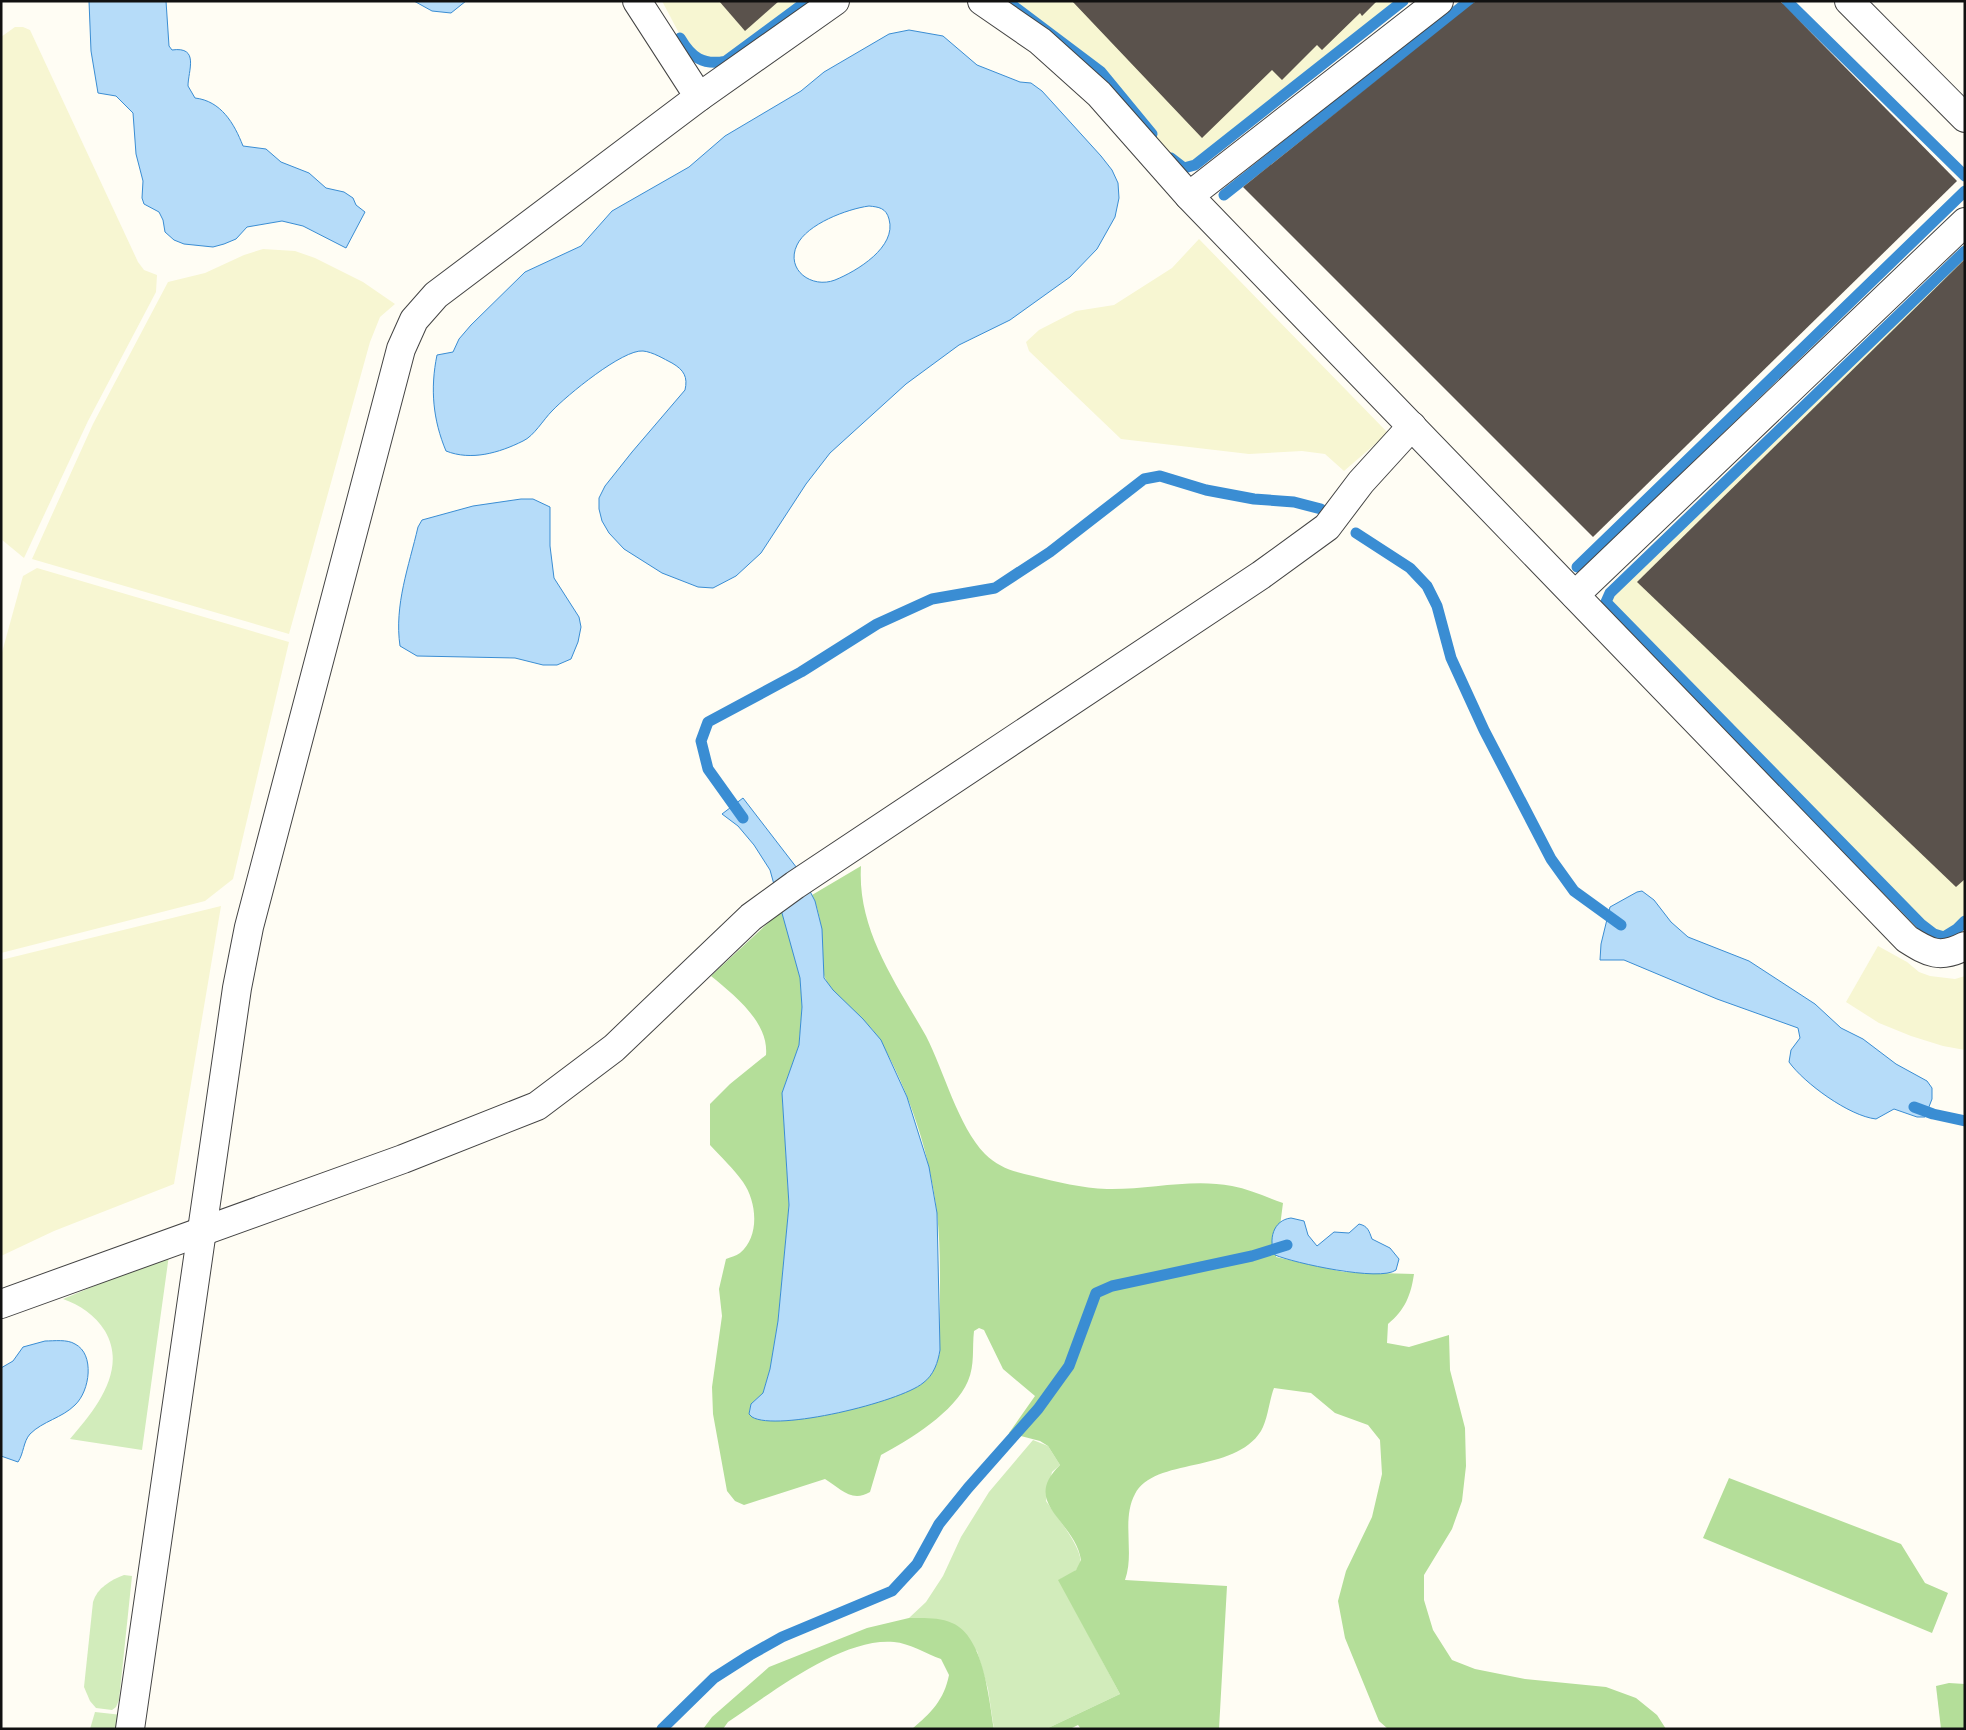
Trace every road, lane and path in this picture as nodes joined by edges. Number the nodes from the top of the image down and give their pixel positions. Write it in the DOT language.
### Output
graph roads {
  1 [pos="637,1"];
  2 [pos="835,1"];
  3 [pos="982,1"];
  4 [pos="1440,1"];
  5 [pos="1849,1"];
  6 [pos="699,97"];
  7 [pos="1965,118"];
  8 [pos="1189,196"];
  9 [pos="1965,222"];
  10 [pos="1412,426"];
  11 [pos="1575,595"];
  12 [pos="1965,946"];
  13 [pos="202,1231"];
  14 [pos="1,1304"];
  15 [pos="130,1729"];
  1 -- 6 [label="street"];
  2 -- 6 [label="street"];
  3 -- 8 [label="street"];
  4 -- 8 [label="street"];
  5 -- 7 [label="street"];
  6 -- 13 [label="street"];
  8 -- 10 [label="street"];
  9 -- 11 [label="street"];
  10 -- 11 [label="street"];
  10 -- 13 [label="street"];
  11 -- 12 [label="street"];
  13 -- 14 [label="street"];
  13 -- 15 [label="street"];
}
